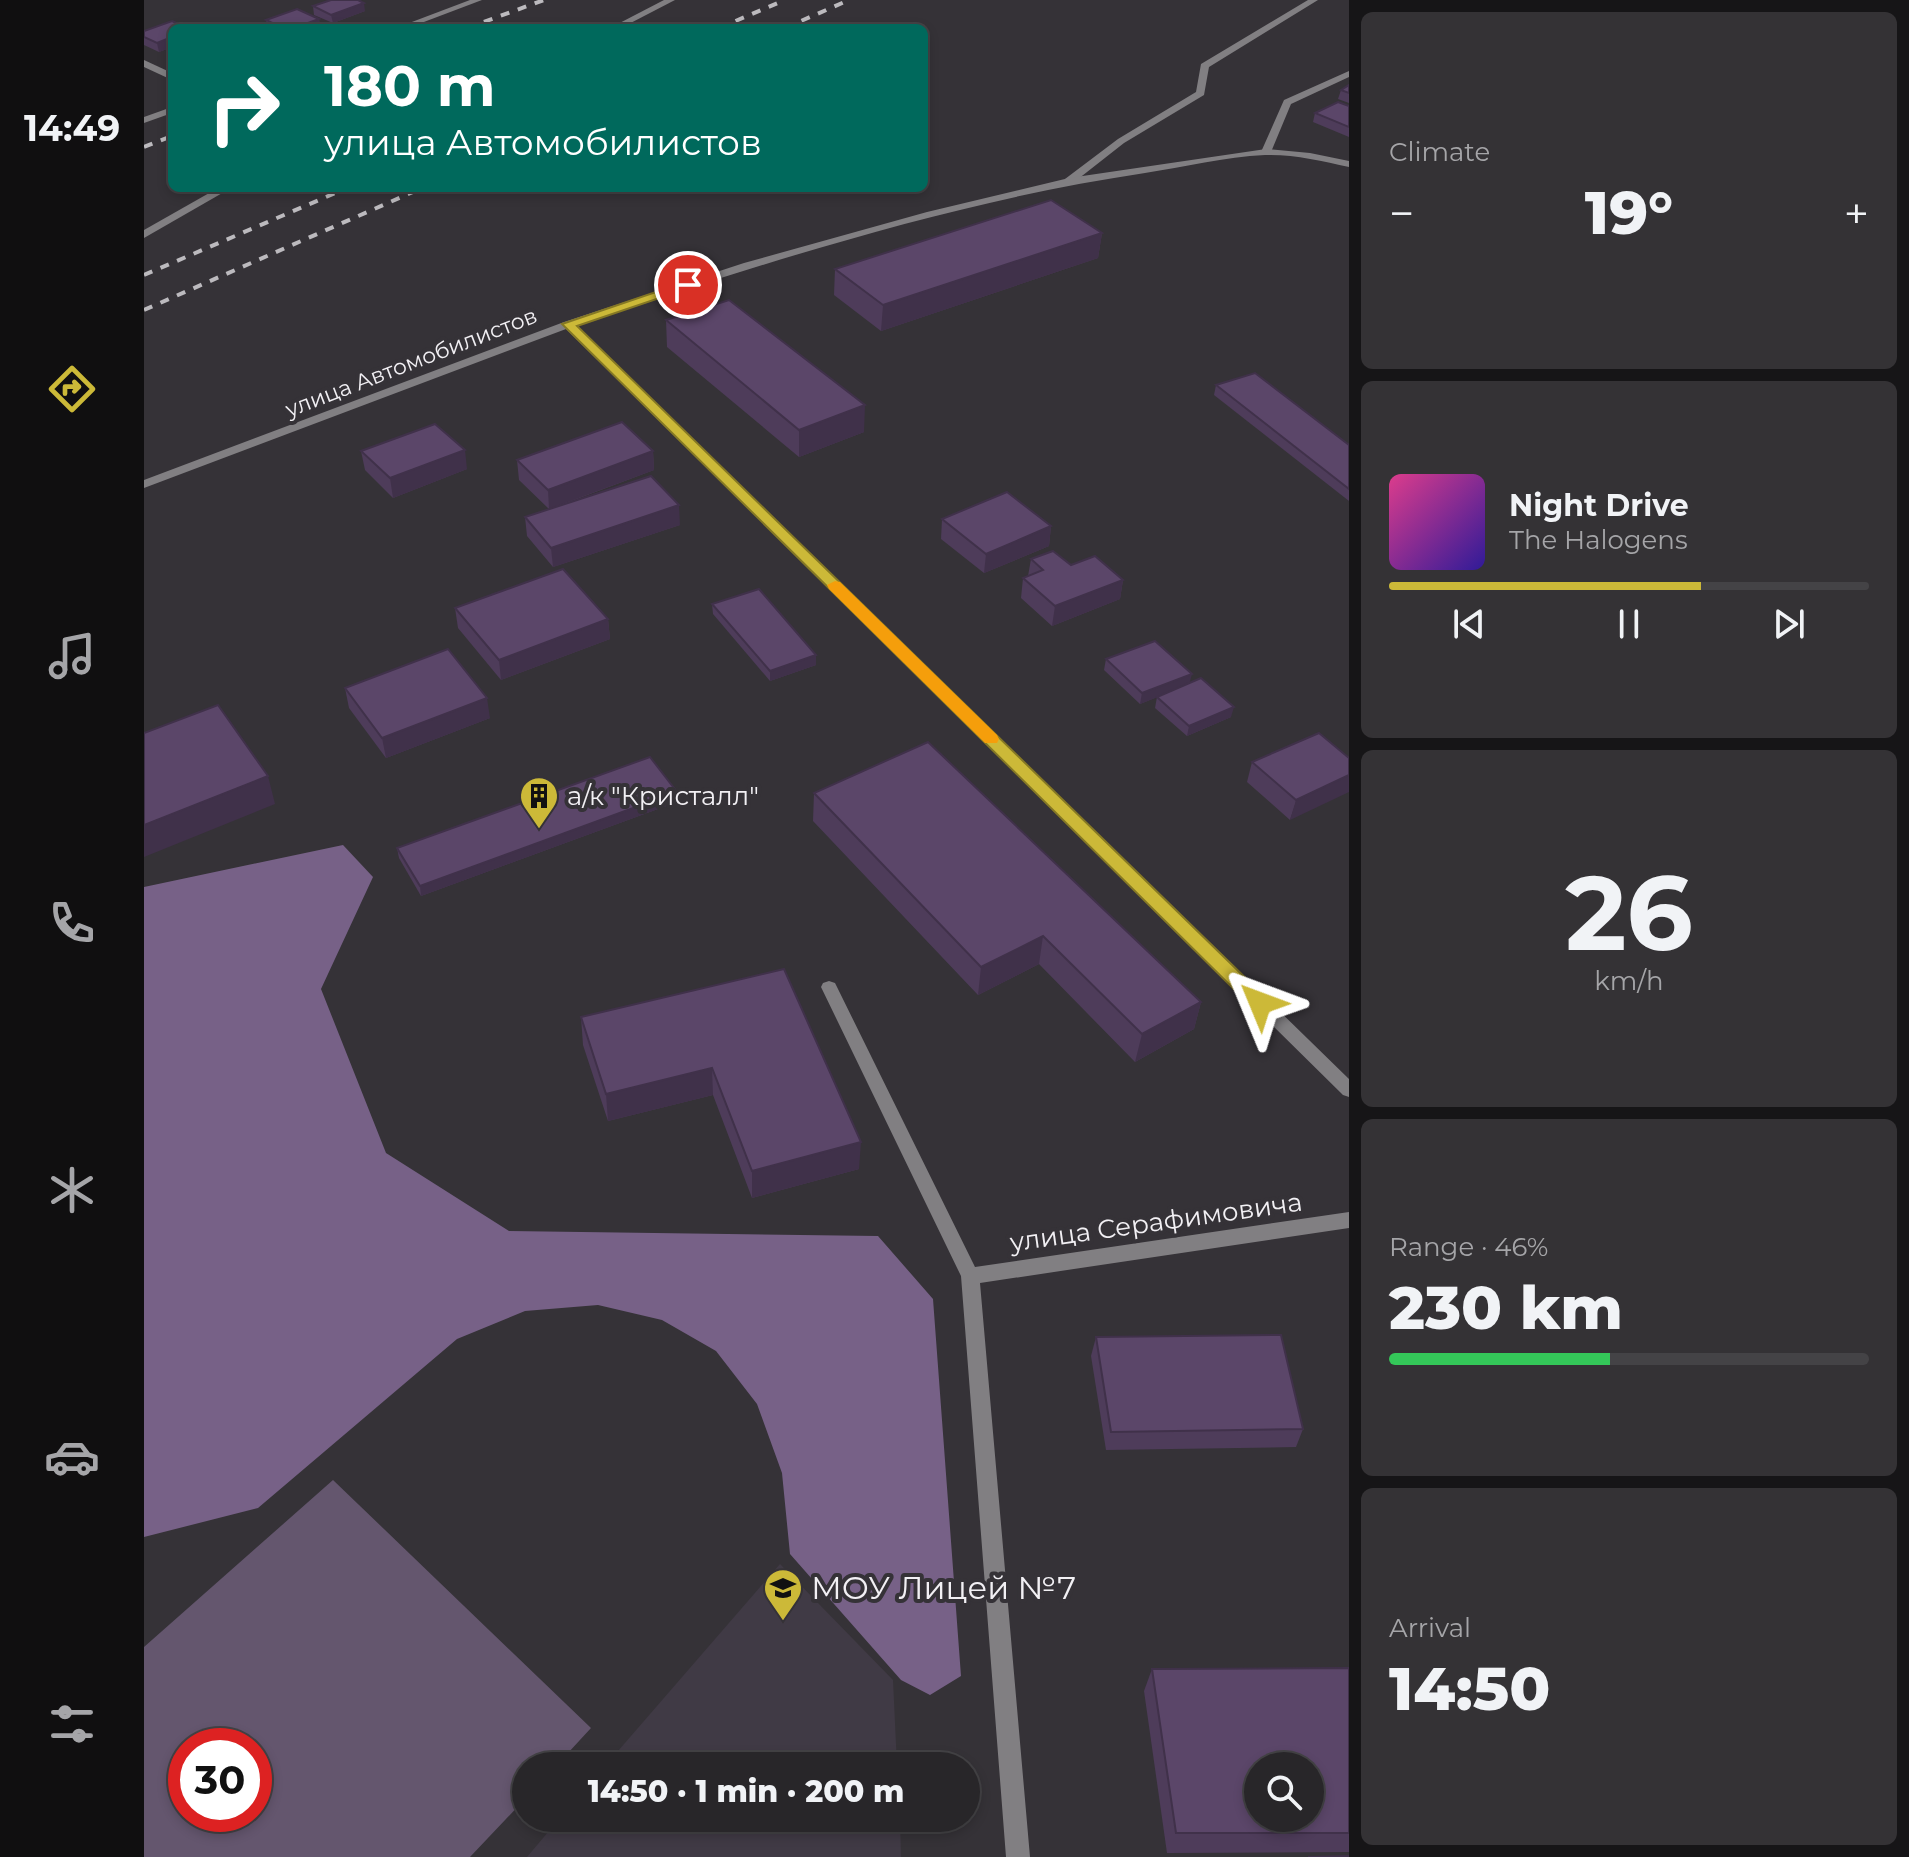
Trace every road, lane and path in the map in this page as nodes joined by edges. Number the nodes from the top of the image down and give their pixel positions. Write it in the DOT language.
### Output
graph roads {
  1 [pos="478,0"];
  2 [pos="671,0"];
  3 [pos="1314,0"];
  4 [pos="411,24"];
  5 [pos="622,24"];
  6 [pos="144,63"];
  7 [pos="1349,74"];
  8 [pos="168,75"];
  9 [pos="168,111"];
  10 [pos="144,120"];
  11 [pos="1266,152"];
  12 [pos="1349,164"];
  13 [pos="1069,181"];
  14 [pos="218,192"];
  15 [pos="144,235"];
  16 [pos="568,324"];
  17 [pos="144,484"];
  18 [pos="829,987"];
  19 [pos="1349,1090"];
  20 [pos="1349,1220"];
  21 [pos="970,1276"];
  22 [pos="1018,1857"];
  1 -- 4 [label="street"];
  2 -- 5 [label="street"];
  3 -- 13 [label="street"];
  6 -- 8 [label="street"];
  7 -- 11 [label="street"];
  9 -- 10 [label="street"];
  11 -- 12 [label="street, улица Автомобилистов"];
  11 -- 13 [label="street, улица Автомобилистов"];
  13 -- 16 [label="street, улица Автомобилистов"];
  14 -- 15 [label="street"];
  16 -- 17 [label="street, улица Автомобилистов"];
  16 -- 19 [label="street"];
  18 -- 21 [label="street"];
  20 -- 21 [label="street, улица Серафимовича"];
  21 -- 22 [label="street"];
}
